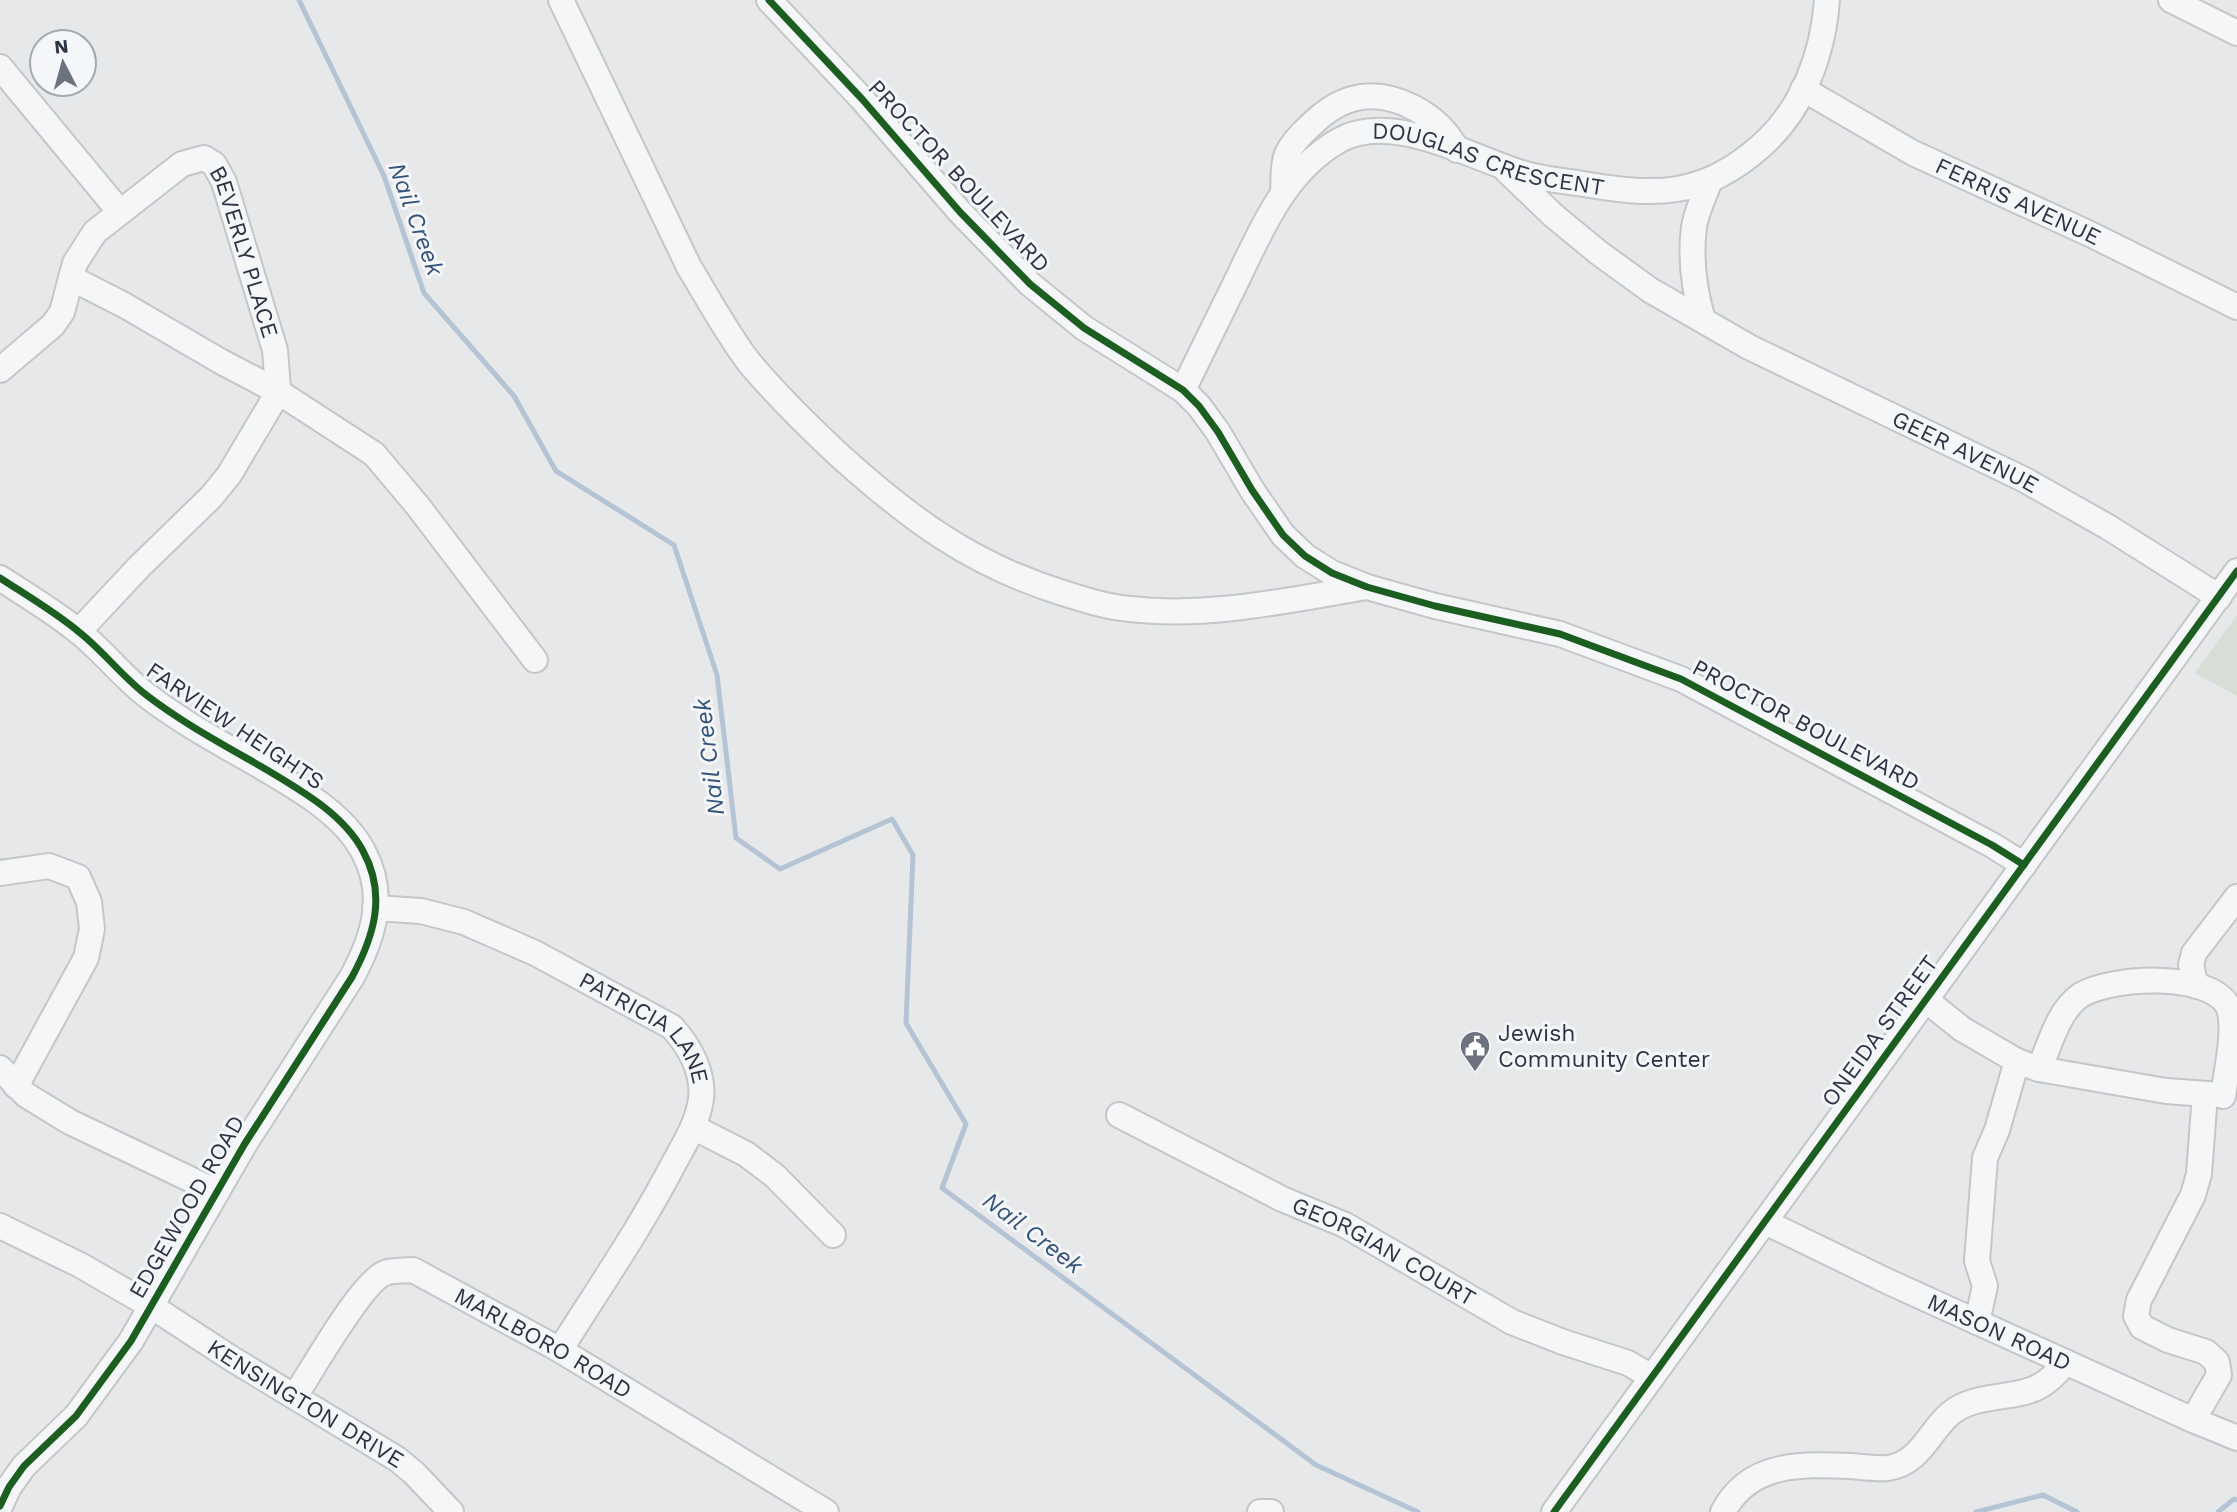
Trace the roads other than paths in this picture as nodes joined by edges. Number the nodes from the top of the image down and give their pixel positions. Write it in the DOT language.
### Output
graph roads {
  1 [pos="561,0"];
  2 [pos="769,0"];
  3 [pos="1827,0"];
  4 [pos="2171,0"];
  5 [pos="2237,33"];
  6 [pos="0,67"];
  7 [pos="1803,89"];
  8 [pos="1457,150"];
  9 [pos="1502,166"];
  10 [pos="1710,180"];
  11 [pos="1283,192"];
  12 [pos="120,212"];
  13 [pos="71,278"];
  14 [pos="2237,307"];
  15 [pos="1703,320"];
  16 [pos="0,370"];
  17 [pos="1183,390"];
  18 [pos="277,391"];
  19 [pos="2237,571"];
  20 [pos="0,578"];
  21 [pos="1367,587"];
  22 [pos="2218,597"];
  23 [pos="79,631"];
  24 [pos="535,660"];
  25 [pos="2024,865"];
  26 [pos="0,873"];
  27 [pos="2237,897"];
  28 [pos="375,908"];
  29 [pos="2196,986"];
  30 [pos="1926,1000"];
  31 [pos="2233,1007"];
  32 [pos="2028,1065"];
  33 [pos="8,1077"];
  34 [pos="2222,1096"];
  35 [pos="1119,1115"];
  36 [pos="693,1127"];
  37 [pos="217,1192"];
  38 [pos="1765,1222"];
  39 [pos="0,1226"];
  40 [pos="833,1235"];
  41 [pos="150,1306"];
  42 [pos="1977,1322"];
  43 [pos="560,1350"];
  44 [pos="2066,1362"];
  45 [pos="1652,1377"];
  46 [pos="295,1396"];
  47 [pos="2193,1420"];
  48 [pos="2237,1438"];
  49 [pos="0,1506"];
  50 [pos="451,1512"];
  51 [pos="826,1512"];
  52 [pos="1260,1512"];
  53 [pos="1271,1512"];
  54 [pos="1554,1512"];
  55 [pos="1723,1512"];
  1 -- 21 [label="street, PROCTOR BOULEVARD"];
  2 -- 17 [label="street, PROCTOR BOULEVARD"];
  3 -- 7 [label="street, DOUGLAS CRESCENT"];
  4 -- 5 [label="street"];
  6 -- 12 [label="street"];
  7 -- 10 [label="street, DOUGLAS CRESCENT"];
  7 -- 14 [label="street, FERRIS AVENUE"];
  8 -- 9 [label="street, DOUGLAS CRESCENT"];
  8 -- 11 [label="street, DOUGLAS CRESCENT"];
  8 -- 11 [label="street"];
  9 -- 10 [label="street, DOUGLAS CRESCENT"];
  9 -- 15 [label="street, GEER AVENUE"];
  10 -- 15 [label="street"];
  11 -- 17 [label="street, DOUGLAS CRESCENT"];
  12 -- 13 [label="street"];
  12 -- 18 [label="street, BEVERLY PLACE"];
  13 -- 16 [label="street"];
  13 -- 18 [label="street, BEVERLY PLACE"];
  15 -- 22 [label="street, GEER AVENUE"];
  17 -- 21 [label="street, PROCTOR BOULEVARD"];
  18 -- 23 [label="street"];
  18 -- 24 [label="street, BEVERLY PLACE"];
  19 -- 22 [label="street, ONEIDA STREET"];
  20 -- 23 [label="street, FARVIEW HEIGHTS"];
  21 -- 25 [label="street, PROCTOR BOULEVARD"];
  22 -- 25 [label="street, ONEIDA STREET"];
  23 -- 28 [label="street, FARVIEW HEIGHTS"];
  25 -- 30 [label="street, ONEIDA STREET"];
  26 -- 33 [label="street"];
  27 -- 29 [label="street"];
  28 -- 36 [label="street, PATRICIA LANE"];
  28 -- 37 [label="street, EDGEWOOD ROAD"];
  29 -- 31 [label="street"];
  29 -- 32 [label="street"];
  30 -- 32 [label="street"];
  30 -- 38 [label="street, ONEIDA STREET"];
  31 -- 34 [label="street"];
  32 -- 34 [label="street"];
  32 -- 42 [label="street"];
  33 -- 37 [label="street"];
  34 -- 47 [label="street"];
  35 -- 45 [label="street, GEORGIAN COURT"];
  36 -- 40 [label="street"];
  36 -- 43 [label="street, PATRICIA LANE"];
  37 -- 41 [label="street, EDGEWOOD ROAD"];
  38 -- 42 [label="street, MASON ROAD"];
  38 -- 45 [label="street, ONEIDA STREET"];
  39 -- 41 [label="street, KENSINGTON DRIVE"];
  41 -- 46 [label="street, KENSINGTON DRIVE"];
  41 -- 49 [label="street, EDGEWOOD ROAD"];
  42 -- 44 [label="street, MASON ROAD"];
  43 -- 46 [label="street, MARLBORO ROAD"];
  43 -- 51 [label="street, MARLBORO ROAD"];
  44 -- 47 [label="street, MASON ROAD"];
  44 -- 55 [label="street"];
  45 -- 54 [label="street, ONEIDA STREET"];
  46 -- 50 [label="street, KENSINGTON DRIVE"];
  47 -- 48 [label="street, MASON ROAD"];
  52 -- 53 [label="street"];
}
